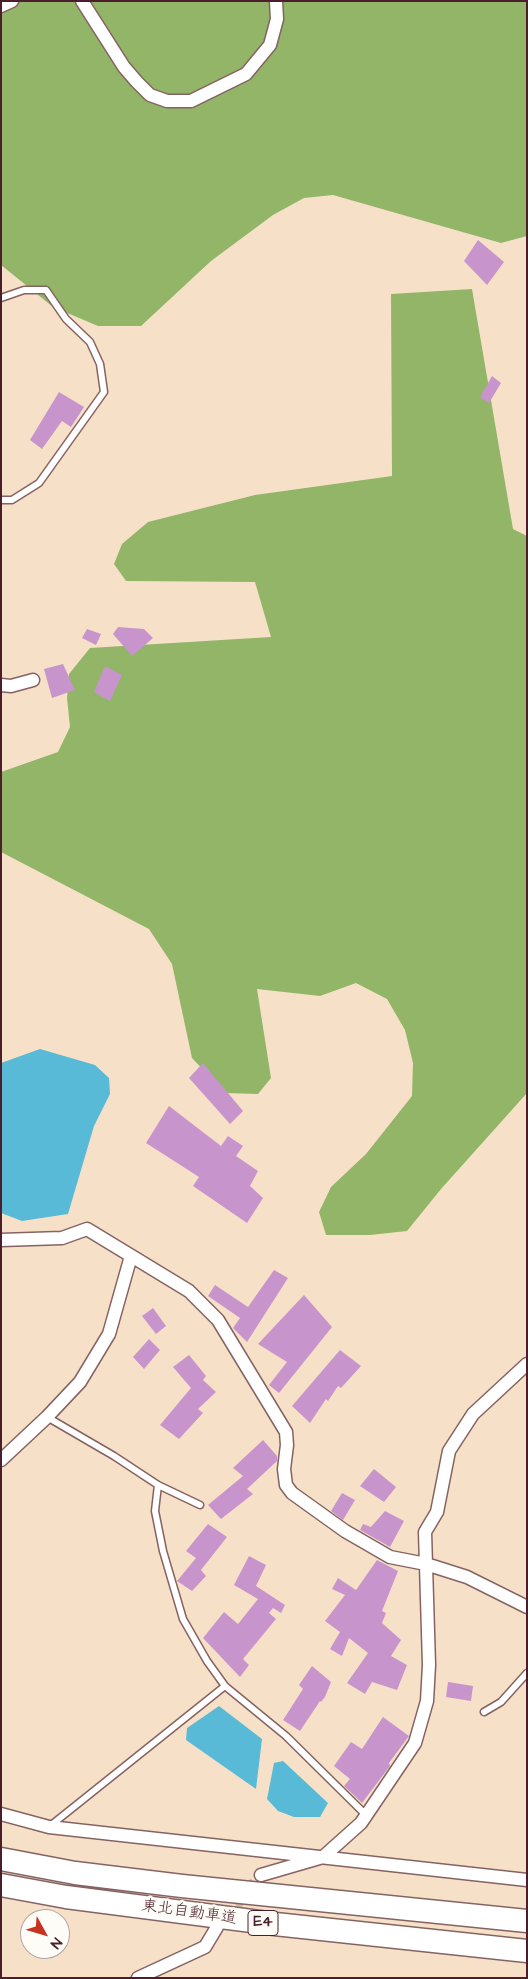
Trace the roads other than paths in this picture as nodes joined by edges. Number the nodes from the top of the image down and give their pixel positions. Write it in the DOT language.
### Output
graph roads {
  1 [pos="12,1"];
  2 [pos="82,1"];
  3 [pos="276,1"];
  4 [pos="1,6"];
  5 [pos="1,298"];
  6 [pos="1,500"];
  7 [pos="33,680"];
  8 [pos="1,685"];
  9 [pos="1,1240"];
  10 [pos="131,1256"];
  11 [pos="527,1364"];
  12 [pos="48,1417"];
  13 [pos="1,1460"];
  14 [pos="158,1485"];
  15 [pos="200,1505"];
  16 [pos="426,1564"];
  17 [pos="527,1607"];
  18 [pos="527,1673"];
  19 [pos="224,1686"];
  20 [pos="484,1712"];
  21 [pos="1,1814"];
  22 [pos="366,1815"];
  23 [pos="49,1827"];
  24 [pos="323,1857"];
  25 [pos="1,1859"];
  26 [pos="261,1875"];
  27 [pos="527,1880"];
  28 [pos="1,1885"];
  29 [pos="527,1921"];
  30 [pos="217,1928"];
  31 [pos="527,1951"];
  32 [pos="138,1978"];
  1 -- 4 [label="street"];
  2 -- 3 [label="street"];
  5 -- 6 [label="lane"];
  7 -- 8 [label="street"];
  9 -- 10 [label="street"];
  10 -- 12 [label="street"];
  10 -- 16 [label="street"];
  11 -- 16 [label="street"];
  12 -- 13 [label="street"];
  12 -- 14 [label="lane"];
  14 -- 15 [label="lane"];
  14 -- 19 [label="lane"];
  16 -- 17 [label="street"];
  16 -- 22 [label="street"];
  18 -- 20 [label="lane"];
  19 -- 22 [label="lane"];
  19 -- 23 [label="lane"];
  21 -- 23 [label="street"];
  22 -- 24 [label="street"];
  23 -- 24 [label="street"];
  24 -- 26 [label="street"];
  24 -- 27 [label="street"];
  25 -- 29 [label="highway, 東北自動車道 / E4"];
  28 -- 31 [label="highway, 東北自動車道 / E4"];
  30 -- 32 [label="street"];
}
